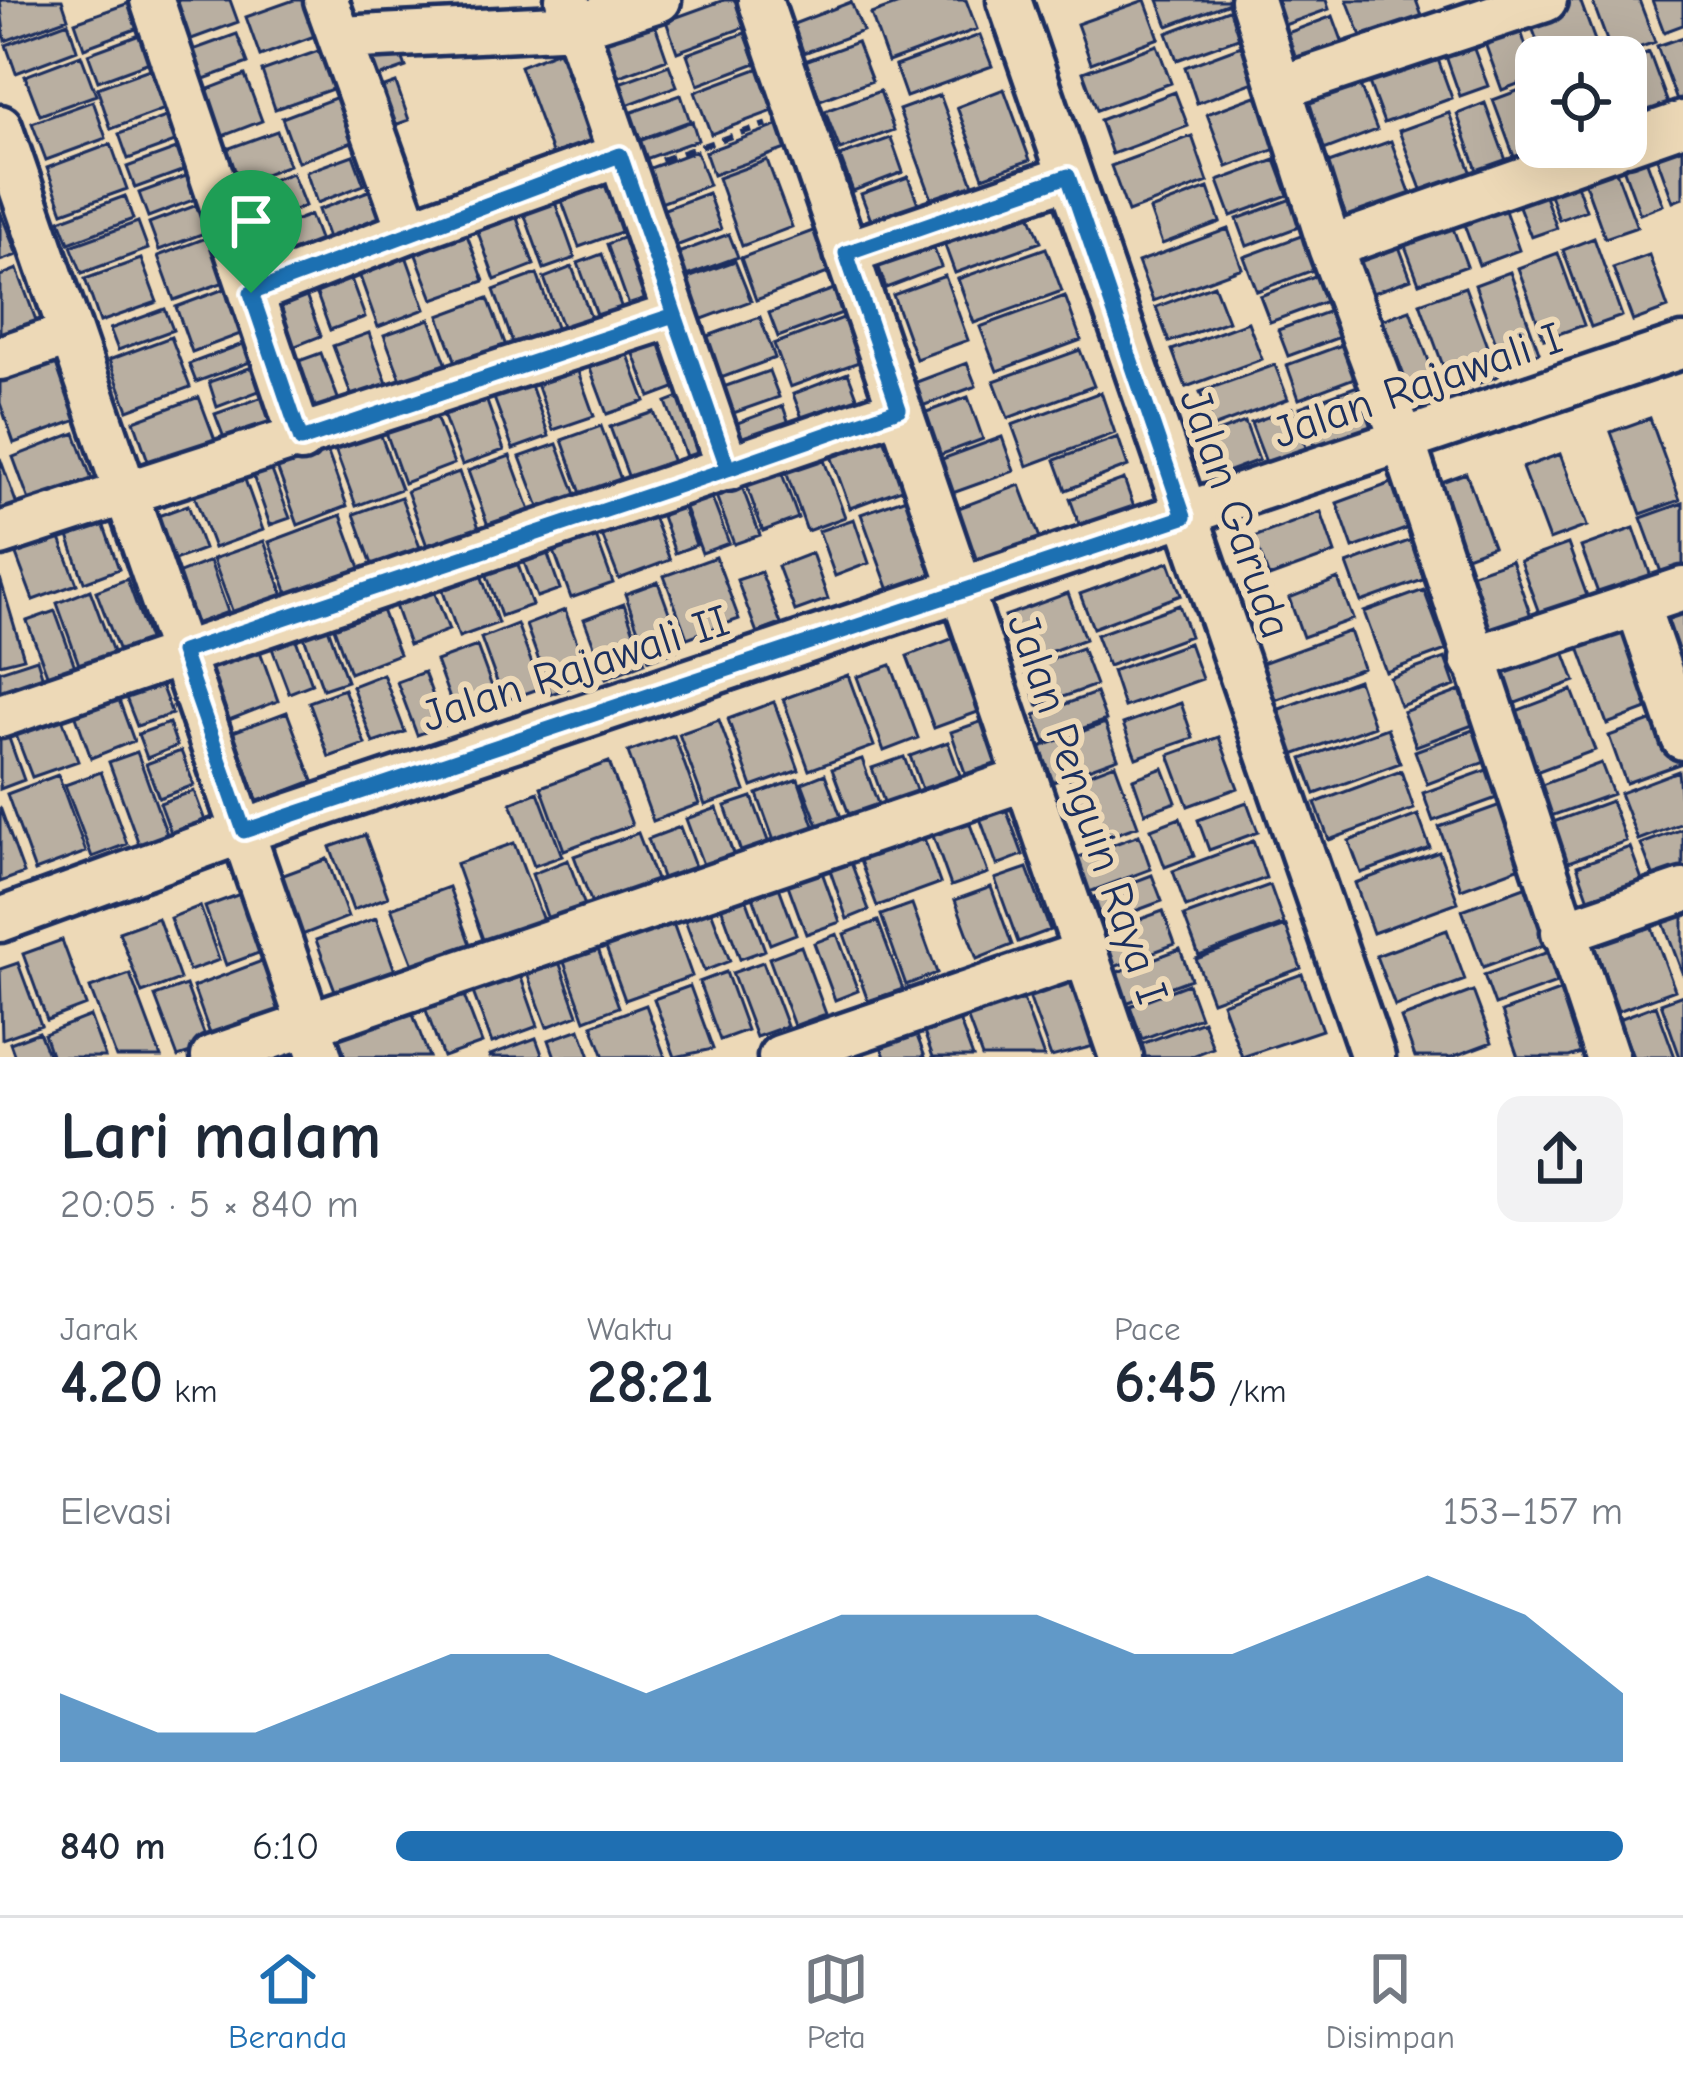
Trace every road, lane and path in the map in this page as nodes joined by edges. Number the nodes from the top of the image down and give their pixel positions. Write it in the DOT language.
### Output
graph roads {
  1 [pos="152,0"];
  2 [pos="659,0"];
  3 [pos="760,0"];
  4 [pos="1009,0"];
  5 [pos="1252,0"];
  6 [pos="1545,0"];
  7 [pos="572,13"];
  8 [pos="333,19"];
  9 [pos="1434,19"];
  10 [pos="1282,87"];
  11 [pos="799,113"];
  12 [pos="1683,123"];
  13 [pos="1647,136"];
  14 [pos="3,147"];
  15 [pos="623,164"];
  16 [pos="1554,168"];
  17 [pos="1068,176"];
  18 [pos="409,231"];
  19 [pos="1330,247"];
  20 [pos="846,253"];
  21 [pos="251,293"];
  22 [pos="674,315"];
  23 [pos="71,334"];
  24 [pos="1683,346"];
  25 [pos="0,358"];
  26 [pos="899,409"];
  27 [pos="301,440"];
  28 [pos="1404,444"];
  29 [pos="728,469"];
  30 [pos="124,491"];
  31 [pos="1184,517"];
  32 [pos="0,534"];
  33 [pos="1683,589"];
  34 [pos="961,593"];
  35 [pos="1637,604"];
  36 [pos="182,652"];
  37 [pos="1472,659"];
  38 [pos="0,716"];
  39 [pos="1683,738"];
  40 [pos="1025,779"];
  41 [pos="244,831"];
  42 [pos="1683,891"];
  43 [pos="0,920"];
  44 [pos="1563,932"];
  45 [pos="1085,953"];
  46 [pos="314,1040"];
  47 [pos="213,1057"];
  48 [pos="780,1057"];
  49 [pos="1121,1057"];
  50 [pos="1372,1057"];
  51 [pos="1607,1057"];
  1 -- 21 [label="street"];
  2 -- 7 [label="street"];
  3 -- 11 [label="street, Jalan Penguin Raya I"];
  4 -- 17 [label="street, Jalan Garuda"];
  5 -- 10 [label="street"];
  6 -- 9 [label="street"];
  7 -- 8 [label="street"];
  7 -- 15 [label="street"];
  8 -- 18 [label="street"];
  9 -- 10 [label="street"];
  10 -- 19 [label="street"];
  11 -- 15 [label="path"];
  11 -- 20 [label="street, Jalan Penguin Raya I"];
  12 -- 13 [label="street"];
  14 -- 23 [label="street"];
  15 -- 18 [label="street"];
  15 -- 22 [label="street"];
  16 -- 19 [label="street"];
  17 -- 20 [label="street"];
  17 -- 31 [label="street, Jalan Garuda"];
  18 -- 21 [label="street"];
  19 -- 28 [label="street"];
  20 -- 26 [label="street, Jalan Penguin Raya I"];
  21 -- 27 [label="street"];
  22 -- 27 [label="street"];
  22 -- 29 [label="street"];
  23 -- 25 [label="street"];
  23 -- 30 [label="street"];
  24 -- 28 [label="street, Jalan Rajawali I"];
  26 -- 29 [label="street"];
  26 -- 34 [label="street, Jalan Penguin Raya I"];
  27 -- 30 [label="street"];
  28 -- 31 [label="street, Jalan Rajawali I"];
  28 -- 37 [label="street"];
  29 -- 36 [label="street"];
  30 -- 32 [label="street"];
  30 -- 36 [label="street"];
  31 -- 34 [label="street, Jalan Rajawali II"];
  31 -- 50 [label="street, Jalan Garuda"];
  33 -- 35 [label="street"];
  34 -- 40 [label="street, Jalan Penguin Raya I"];
  34 -- 41 [label="street, Jalan Rajawali II"];
  35 -- 37 [label="street"];
  35 -- 39 [label="street"];
  36 -- 38 [label="street"];
  36 -- 41 [label="street"];
  37 -- 44 [label="street"];
  40 -- 45 [label="street, Jalan Penguin Raya I"];
  40 -- 46 [label="street"];
  41 -- 43 [label="street, Jalan Rajawali II"];
  41 -- 46 [label="street"];
  42 -- 44 [label="street"];
  44 -- 51 [label="street"];
  45 -- 48 [label="street"];
  45 -- 49 [label="street, Jalan Penguin Raya I"];
  46 -- 47 [label="street"];
}
